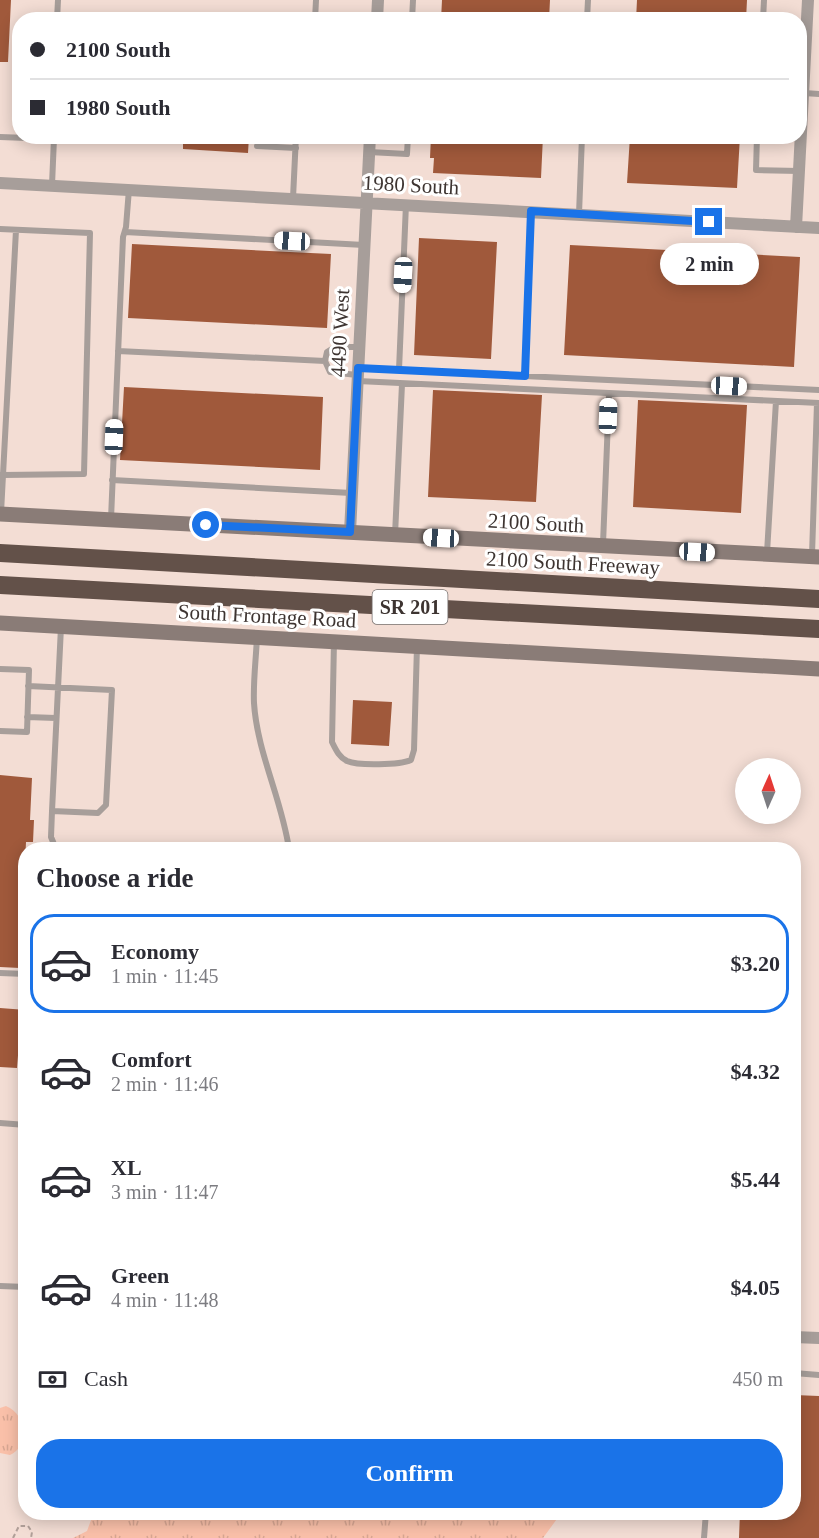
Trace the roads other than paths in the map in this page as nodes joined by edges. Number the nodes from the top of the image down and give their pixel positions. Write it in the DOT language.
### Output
graph roads {
  1 [pos="808,0"];
  2 [pos="807,19"];
  3 [pos="54,144"];
  4 [pos="296,144"];
  5 [pos="370,144"];
  6 [pos="408,144"];
  7 [pos="582,144"];
  8 [pos="758,144"];
  9 [pos="800,144"];
  10 [pos="257,146"];
  11 [pos="296,148"];
  12 [pos="369,152"];
  13 [pos="799,171"];
  14 [pos="0,183"];
  15 [pos="52,185"];
  16 [pos="129,189"];
  17 [pos="294,198"];
  18 [pos="366,202"];
  19 [pos="406,204"];
  20 [pos="531,211"];
  21 [pos="579,214"];
  22 [pos="796,227"];
  23 [pos="819,228"];
  24 [pos="0,229"];
  25 [pos="16,230"];
  26 [pos="125,231"];
  27 [pos="364,245"];
  28 [pos="359,347"];
  29 [pos="118,351"];
  30 [pos="325,361"];
  31 [pos="399,370"];
  32 [pos="358,375"];
  33 [pos="525,376"];
  34 [pos="402,384"];
  35 [pos="819,390"];
  36 [pos="609,394"];
  37 [pos="776,401"];
  38 [pos="818,403"];
  39 [pos="1,475"];
  40 [pos="112,480"];
  41 [pos="352,493"];
  42 [pos="0,514"];
  43 [pos="111,520"];
  44 [pos="350,532"];
  45 [pos="395,535"];
  46 [pos="603,548"];
  47 [pos="0,553"];
  48 [pos="767,556"];
  49 [pos="816,557"];
  50 [pos="0,585"];
  51 [pos="819,599"];
  52 [pos="0,623"];
  53 [pos="61,626"];
  54 [pos="819,629"];
  55 [pos="257,637"];
  56 [pos="334,641"];
  57 [pos="417,646"];
  58 [pos="0,669"];
  59 [pos="819,669"];
  60 [pos="28,686"];
  61 [pos="58,687"];
  62 [pos="27,717"];
  63 [pos="56,718"];
  64 [pos="0,731"];
  65 [pos="52,811"];
  66 [pos="53,842"];
  67 [pos="288,842"];
  68 [pos="0,973"];
  69 [pos="18,974"];
  70 [pos="0,1124"];
  71 [pos="18,1125"];
  72 [pos="0,1286"];
  73 [pos="18,1287"];
  74 [pos="801,1337"];
  75 [pos="819,1338"];
  76 [pos="801,1374"];
  77 [pos="819,1375"];
  78 [pos="705,1520"];
  79 [pos="704,1538"];
  1 -- 2 [label="street"];
  3 -- 15 [label="lane"];
  4 -- 11 [label="lane"];
  5 -- 12 [label="street, 4490 West"];
  6 -- 12 [label="lane"];
  7 -- 21 [label="lane"];
  8 -- 13 [label="lane"];
  9 -- 13 [label="street"];
  10 -- 11 [label="lane"];
  11 -- 17 [label="lane"];
  12 -- 18 [label="street, 4490 West"];
  13 -- 22 [label="street"];
  14 -- 15 [label="street, 1980 South"];
  15 -- 16 [label="street, 1980 South"];
  16 -- 17 [label="street, 1980 South"];
  16 -- 26 [label="lane"];
  17 -- 18 [label="street, 1980 South"];
  18 -- 19 [label="street, 1980 South"];
  18 -- 27 [label="street, 4490 West"];
  19 -- 20 [label="street, 1980 South"];
  19 -- 31 [label="lane"];
  20 -- 21 [label="street, 1980 South"];
  20 -- 33 [label="lane"];
  21 -- 22 [label="street, 1980 South"];
  22 -- 23 [label="street, 1980 South"];
  24 -- 25 [label="lane"];
  25 -- 39 [label="lane"];
  25 -- 39 [label="lane"];
  26 -- 27 [label="lane"];
  26 -- 29 [label="lane"];
  27 -- 28 [label="street, 4490 West"];
  28 -- 30 [label="lane"];
  28 -- 32 [label="street, 4490 West"];
  29 -- 30 [label="lane"];
  29 -- 40 [label="lane"];
  30 -- 32 [label="lane"];
  31 -- 32 [label="lane"];
  31 -- 33 [label="lane"];
  32 -- 34 [label="lane"];
  32 -- 41 [label="street, 4490 West"];
  33 -- 35 [label="lane"];
  34 -- 36 [label="lane"];
  34 -- 45 [label="lane"];
  36 -- 37 [label="lane"];
  36 -- 46 [label="lane"];
  37 -- 38 [label="lane"];
  37 -- 48 [label="lane"];
  38 -- 49 [label="lane"];
  39 -- 42 [label="lane"];
  40 -- 41 [label="lane"];
  40 -- 43 [label="lane"];
  41 -- 44 [label="street, 4490 West"];
  42 -- 43 [label="street, 2100 South"];
  43 -- 44 [label="street, 2100 South"];
  44 -- 45 [label="street, 2100 South"];
  45 -- 46 [label="street, 2100 South"];
  46 -- 48 [label="street, 2100 South"];
  47 -- 51 [label="highway, 2100 South Freeway / SR 201"];
  48 -- 49 [label="street, 2100 South"];
  50 -- 54 [label="highway, SR 201"];
  52 -- 53 [label="street, South Frontage Road"];
  53 -- 55 [label="street, South Frontage Road"];
  53 -- 61 [label="lane"];
  55 -- 56 [label="street, South Frontage Road"];
  55 -- 67 [label="lane"];
  56 -- 57 [label="street, South Frontage Road"];
  56 -- 57 [label="lane"];
  57 -- 59 [label="street, South Frontage Road"];
  58 -- 60 [label="lane"];
  60 -- 61 [label="lane"];
  60 -- 62 [label="lane"];
  61 -- 63 [label="lane"];
  61 -- 65 [label="lane"];
  62 -- 63 [label="lane"];
  62 -- 64 [label="lane"];
  63 -- 65 [label="lane"];
  65 -- 66 [label="lane"];
  68 -- 69 [label="lane"];
  70 -- 71 [label="lane"];
  72 -- 73 [label="lane"];
  74 -- 75 [label="street"];
  76 -- 77 [label="lane"];
  78 -- 79 [label="lane"];
}
